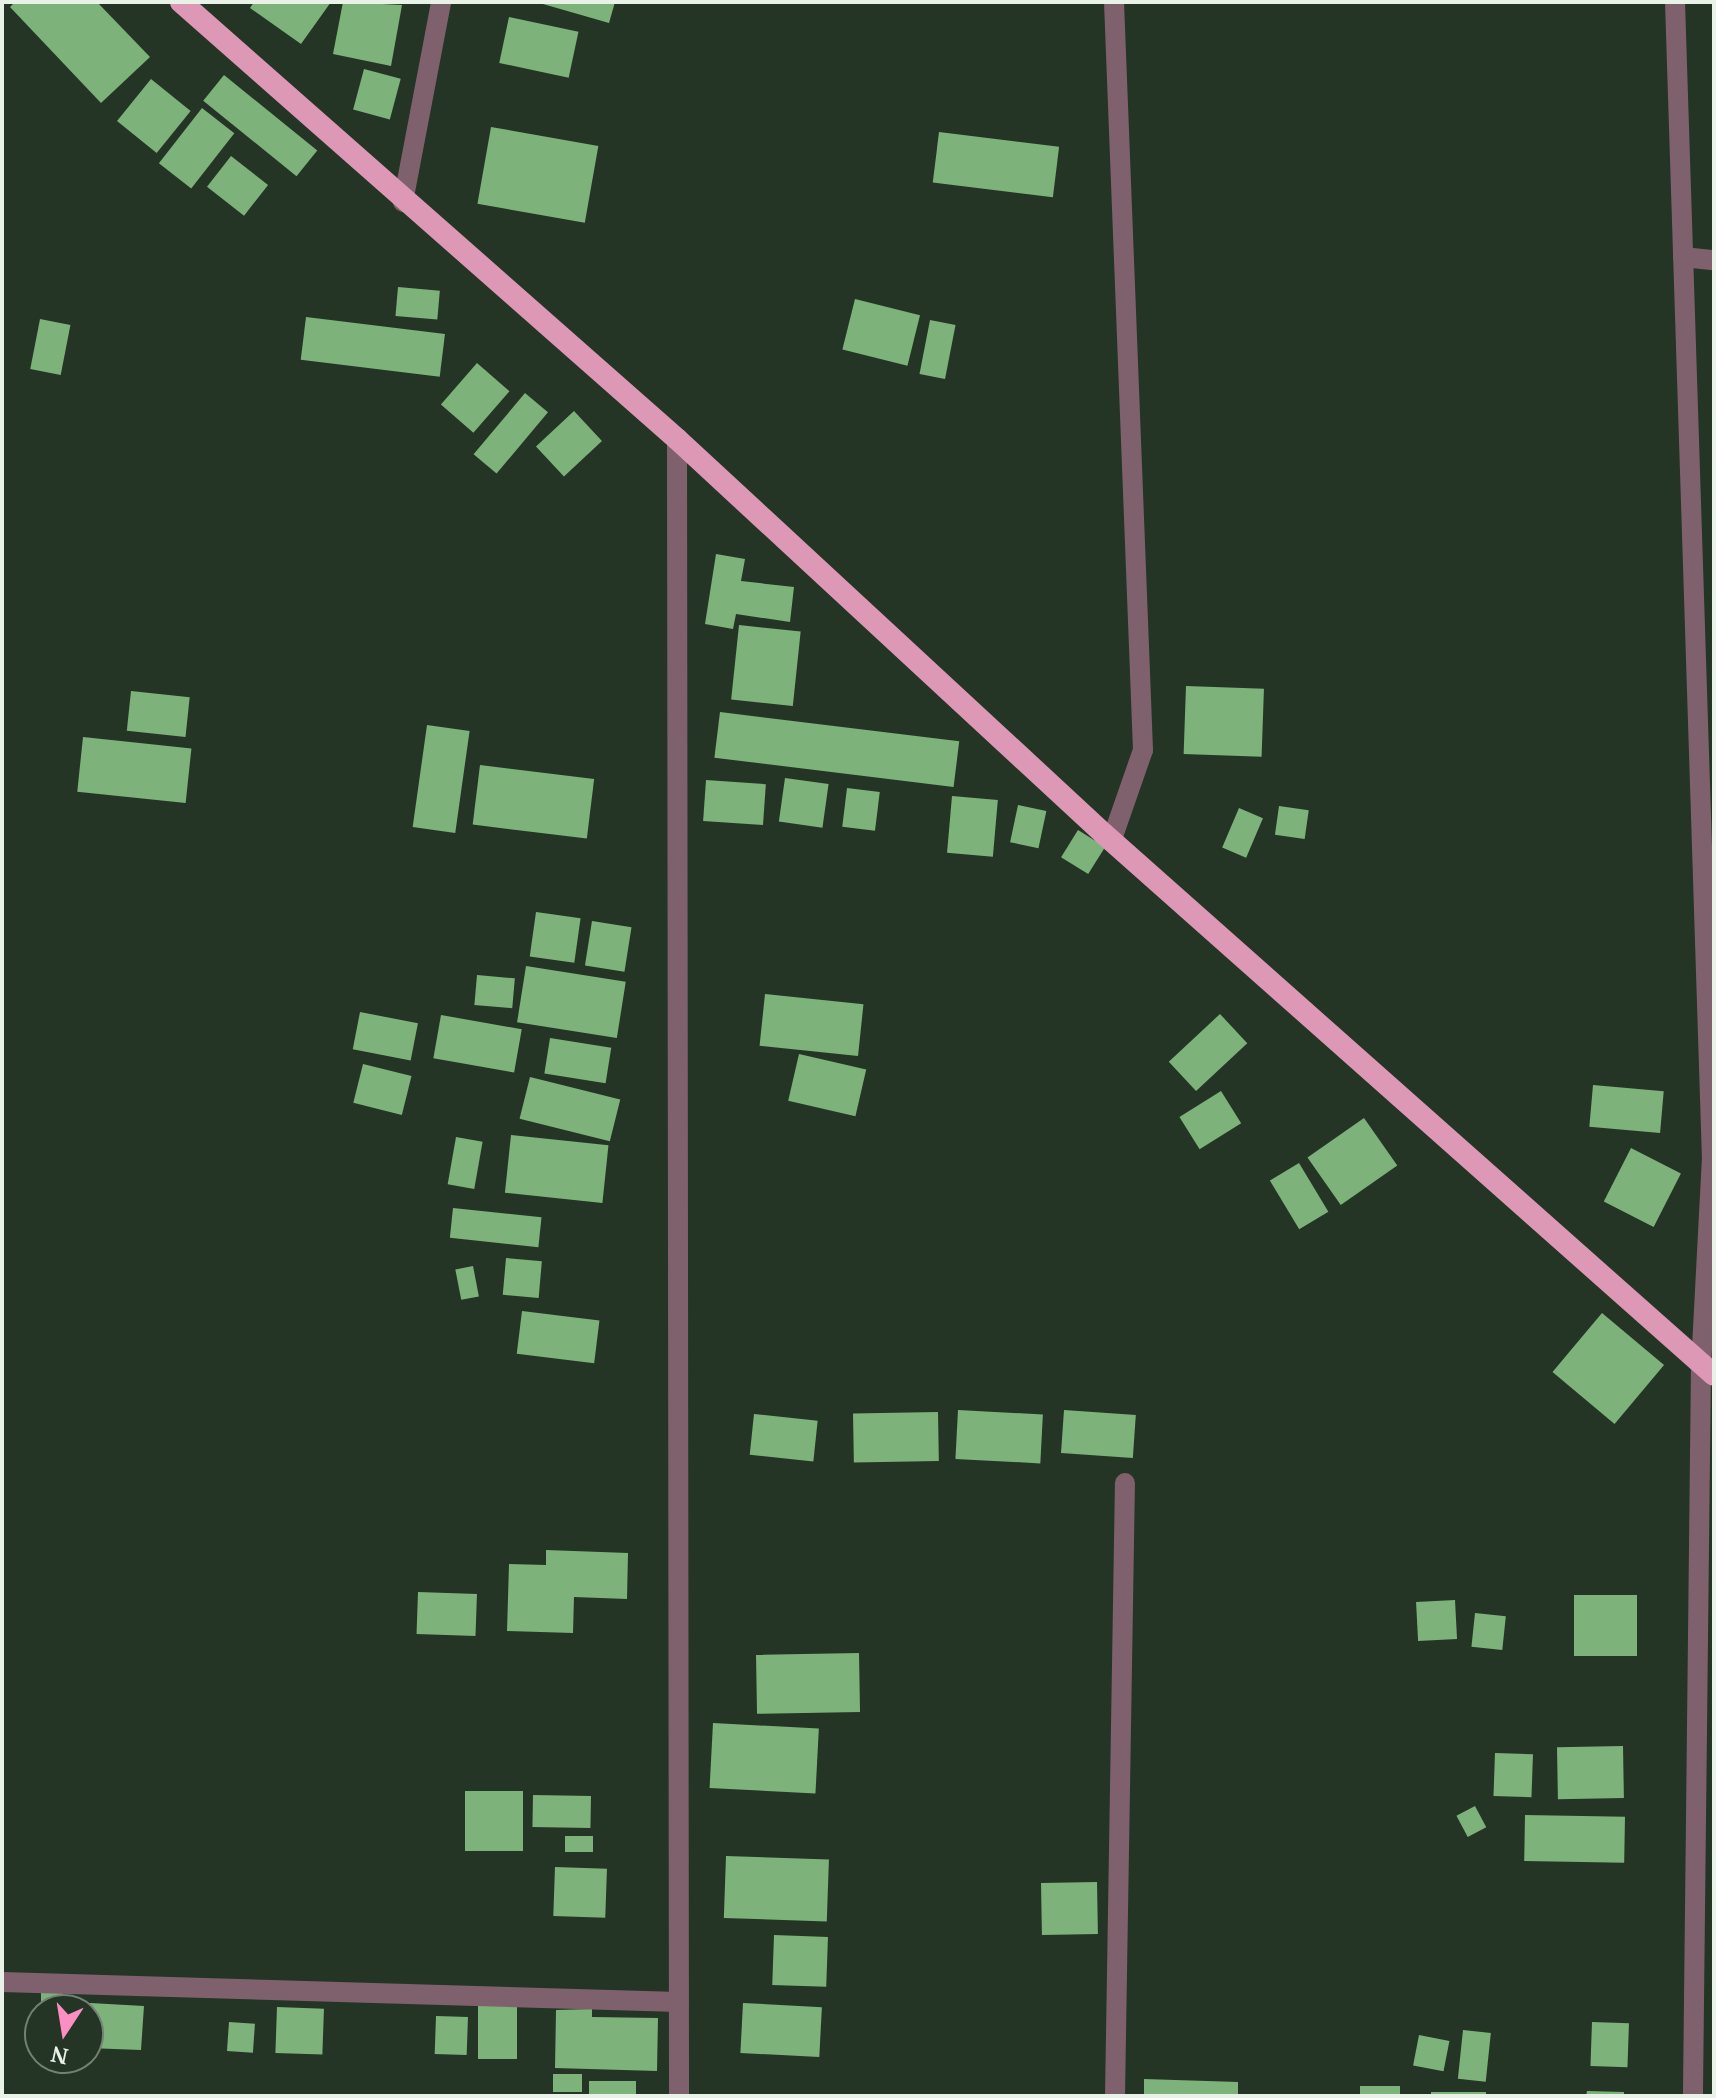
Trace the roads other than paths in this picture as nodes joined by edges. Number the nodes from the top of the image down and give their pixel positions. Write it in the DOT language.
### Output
graph roads {
  1 [pos="181,2"];
  2 [pos="441,2"];
  3 [pos="1114,2"];
  4 [pos="1675,2"];
  5 [pos="403,202"];
  6 [pos="1683,257"];
  7 [pos="1714,260"];
  8 [pos="677,439"];
  9 [pos="1112,839"];
  10 [pos="1708,1370"];
  11 [pos="1125,1483"];
  12 [pos="2,1982"];
  13 [pos="679,2002"];
  14 [pos="679,2096"];
  15 [pos="1115,2096"];
  16 [pos="1693,2096"];
  1 -- 5 [label="highway"];
  2 -- 5 [label="street"];
  3 -- 9 [label="street"];
  4 -- 6 [label="street"];
  5 -- 8 [label="highway"];
  6 -- 7 [label="street"];
  6 -- 10 [label="street"];
  8 -- 9 [label="highway"];
  8 -- 13 [label="street"];
  9 -- 10 [label="highway"];
  10 -- 16 [label="street"];
  11 -- 15 [label="street"];
  12 -- 13 [label="street"];
  13 -- 14 [label="street"];
}
